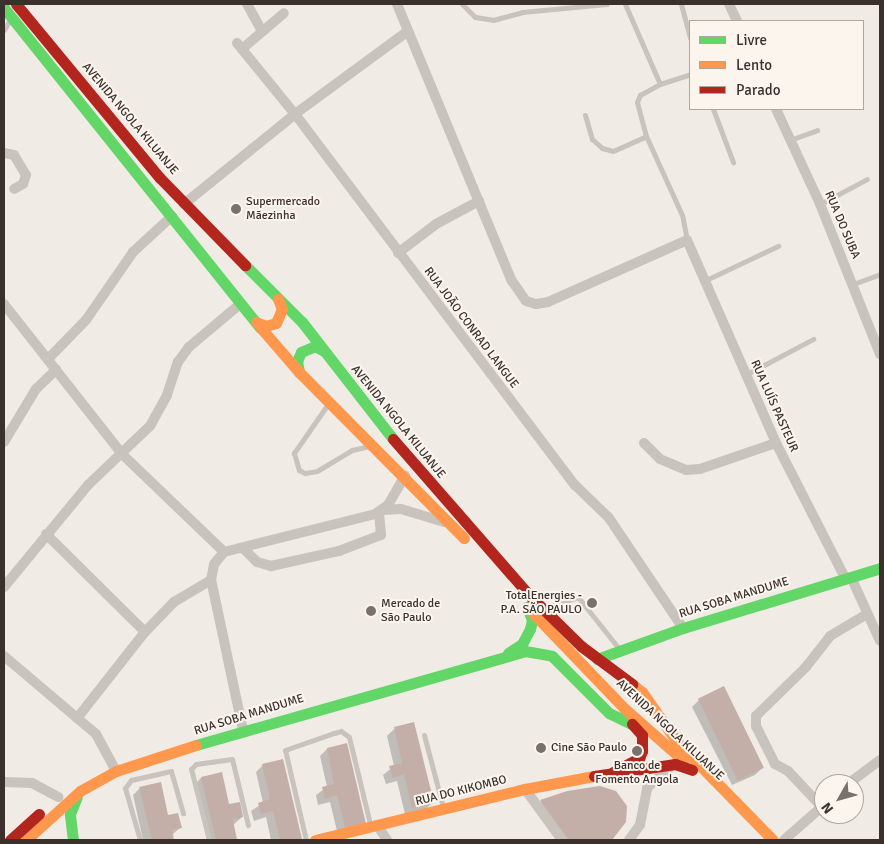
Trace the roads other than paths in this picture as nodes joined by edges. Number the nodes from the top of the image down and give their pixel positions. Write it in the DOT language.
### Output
graph roads {
  1 [pos="16,4"];
  2 [pos="247,4"];
  3 [pos="397,4"];
  4 [pos="462,4"];
  5 [pos="607,4"];
  6 [pos="625,4"];
  7 [pos="681,4"];
  8 [pos="729,4"];
  9 [pos="7,12"];
  10 [pos="284,13"];
  11 [pos="737,20"];
  12 [pos="4,30"];
  13 [pos="262,31"];
  14 [pos="408,31"];
  15 [pos="689,34"];
  16 [pos="689,74"];
  17 [pos="660,84"];
  18 [pos="714,110"];
  19 [pos="776,110"];
  20 [pos="295,114"];
  21 [pos="585,115"];
  22 [pos="816,130"];
  23 [pos="646,136"];
  24 [pos="790,140"];
  25 [pos="4,153"];
  26 [pos="733,162"];
  27 [pos="867,179"];
  28 [pos="14,189"];
  29 [pos="479,201"];
  30 [pos="184,204"];
  31 [pos="820,204"];
  32 [pos="172,216"];
  33 [pos="687,240"];
  34 [pos="778,246"];
  35 [pos="398,253"];
  36 [pos="880,274"];
  37 [pos="706,280"];
  38 [pos="852,284"];
  39 [pos="278,299"];
  40 [pos="4,304"];
  41 [pos="240,304"];
  42 [pos="256,322"];
  43 [pos="813,339"];
  44 [pos="324,351"];
  45 [pos="880,354"];
  46 [pos="48,359"];
  47 [pos="56,370"];
  48 [pos="300,372"];
  49 [pos="746,374"];
  50 [pos="330,402"];
  51 [pos="4,442"];
  52 [pos="644,443"];
  53 [pos="776,443"];
  54 [pos="374,445"];
  55 [pos="123,455"];
  56 [pos="405,475"];
  57 [pos="381,511"];
  58 [pos="458,531"];
  59 [pos="46,534"];
  60 [pos="244,548"];
  61 [pos="224,552"];
  62 [pos="880,568"];
  63 [pos="848,578"];
  64 [pos="211,580"];
  65 [pos="4,587"];
  66 [pos="526,606"];
  67 [pos="542,608"];
  68 [pos="867,614"];
  69 [pos="683,628"];
  70 [pos="145,632"];
  71 [pos="880,641"];
  72 [pos="620,650"];
  73 [pos="4,656"];
  74 [pos="500,657"];
  75 [pos="596,658"];
  76 [pos="78,717"];
  77 [pos="243,730"];
  78 [pos="424,735"];
  79 [pos="880,760"];
  80 [pos="675,764"];
  81 [pos="116,771"];
  82 [pos="614,772"];
  83 [pos="698,773"];
  84 [pos="861,774"];
  85 [pos="101,780"];
  86 [pos="4,782"];
  87 [pos="525,789"];
  88 [pos="80,792"];
  89 [pos="58,797"];
  90 [pos="814,797"];
  91 [pos="444,809"];
  92 [pos="183,813"];
  93 [pos="814,814"];
  94 [pos="37,816"];
  95 [pos="50,817"];
  96 [pos="248,825"];
  97 [pos="374,826"];
  98 [pos="10,840"];
  99 [pos="26,840"];
  100 [pos="69,840"];
  101 [pos="73,840"];
  102 [pos="140,840"];
  103 [pos="209,840"];
  104 [pos="306,840"];
  105 [pos="315,840"];
  106 [pos="387,840"];
  107 [pos="562,840"];
  108 [pos="628,840"];
  109 [pos="765,840"];
  110 [pos="773,840"];
  111 [pos="784,840"];
  1 -- 30 [label="main road, AVENIDA NGOLA KILUANJE"];
  2 -- 13 [label="street"];
  3 -- 14 [label="street"];
  4 -- 5 [label="lane"];
  6 -- 17 [label="lane"];
  7 -- 15 [label="lane"];
  8 -- 11 [label="street"];
  9 -- 12 [label="lane"];
  9 -- 32 [label="main road, AVENIDA NGOLA KILUANJE"];
  10 -- 13 [label="street"];
  13 -- 20 [label="street, RUA JOÃO CONRAD LANGUE"];
  14 -- 20 [label="street"];
  14 -- 29 [label="street"];
  16 -- 17 [label="lane"];
  17 -- 23 [label="lane"];
  18 -- 26 [label="lane"];
  19 -- 24 [label="street, RUA DO SUBA"];
  20 -- 30 [label="street"];
  20 -- 35 [label="street, RUA JOÃO CONRAD LANGUE"];
  21 -- 23 [label="lane"];
  22 -- 24 [label="lane"];
  23 -- 33 [label="lane"];
  24 -- 31 [label="street, RUA DO SUBA"];
  25 -- 28 [label="street"];
  27 -- 31 [label="lane"];
  29 -- 33 [label="street"];
  29 -- 35 [label="street"];
  30 -- 39 [label="main road, AVENIDA NGOLA KILUANJE"];
  31 -- 38 [label="street, RUA DO SUBA"];
  32 -- 41 [label="main road, AVENIDA NGOLA KILUANJE"];
  32 -- 46 [label="street"];
  33 -- 37 [label="street, RUA LUÍS PASTEUR"];
  34 -- 37 [label="lane"];
  35 -- 69 [label="street, RUA JOÃO CONRAD LANGUE"];
  36 -- 38 [label="lane"];
  37 -- 49 [label="street, RUA LUÍS PASTEUR"];
  38 -- 45 [label="street, RUA DO SUBA"];
  39 -- 42 [label="main road"];
  39 -- 44 [label="main road, AVENIDA NGOLA KILUANJE"];
  40 -- 46 [label="street"];
  41 -- 42 [label="main road, AVENIDA NGOLA KILUANJE"];
  41 -- 55 [label="street"];
  42 -- 48 [label="main road, AVENIDA NGOLA KILUANJE"];
  43 -- 49 [label="lane"];
  44 -- 48 [label="main road"];
  44 -- 67 [label="main road, AVENIDA NGOLA KILUANJE"];
  46 -- 47 [label="street"];
  47 -- 51 [label="street"];
  47 -- 55 [label="street"];
  48 -- 50 [label="main road, AVENIDA NGOLA KILUANJE"];
  49 -- 53 [label="street, RUA LUÍS PASTEUR"];
  50 -- 54 [label="main road, AVENIDA NGOLA KILUANJE"];
  50 -- 54 [label="lane"];
  52 -- 53 [label="street"];
  53 -- 63 [label="street, RUA LUÍS PASTEUR"];
  54 -- 56 [label="main road, AVENIDA NGOLA KILUANJE"];
  55 -- 59 [label="street"];
  55 -- 61 [label="street"];
  56 -- 57 [label="street"];
  56 -- 58 [label="main road, AVENIDA NGOLA KILUANJE"];
  57 -- 58 [label="street"];
  57 -- 60 [label="street"];
  57 -- 60 [label="street"];
  58 -- 66 [label="main road, AVENIDA NGOLA KILUANJE"];
  59 -- 65 [label="street"];
  59 -- 70 [label="street"];
  60 -- 61 [label="street"];
  61 -- 64 [label="street"];
  62 -- 63 [label="main road, RUA SOBA MANDUME"];
  63 -- 68 [label="street, RUA LUÍS PASTEUR"];
  63 -- 69 [label="main road, RUA SOBA MANDUME"];
  64 -- 70 [label="street"];
  64 -- 77 [label="street"];
  66 -- 74 [label="main road"];
  66 -- 83 [label="main road, AVENIDA NGOLA KILUANJE"];
  67 -- 72 [label="lane"];
  67 -- 75 [label="main road, AVENIDA NGOLA KILUANJE"];
  68 -- 71 [label="street, RUA LUÍS PASTEUR"];
  68 -- 90 [label="street"];
  69 -- 72 [label="main road, RUA SOBA MANDUME"];
  70 -- 76 [label="street"];
  72 -- 75 [label="main road, RUA SOBA MANDUME"];
  73 -- 76 [label="street"];
  74 -- 77 [label="main road, RUA SOBA MANDUME"];
  74 -- 82 [label="main road, RUA SOBA MANDUME"];
  75 -- 110 [label="main road, AVENIDA NGOLA KILUANJE"];
  76 -- 81 [label="street"];
  77 -- 81 [label="main road, RUA SOBA MANDUME"];
  78 -- 91 [label="lane"];
  79 -- 84 [label="street"];
  80 -- 82 [label="main road"];
  80 -- 83 [label="main road"];
  80 -- 108 [label="street"];
  81 -- 85 [label="main road, RUA SOBA MANDUME"];
  82 -- 87 [label="main road, RUA DO KIKOMBO"];
  83 -- 109 [label="main road, AVENIDA NGOLA KILUANJE"];
  85 -- 88 [label="main road, RUA SOBA MANDUME"];
  85 -- 89 [label="main road"];
  86 -- 89 [label="street"];
  87 -- 91 [label="main road, RUA DO KIKOMBO"];
  87 -- 107 [label="street"];
  88 -- 95 [label="main road, RUA SOBA MANDUME"];
  88 -- 101 [label="main road"];
  89 -- 94 [label="main road"];
  91 -- 97 [label="main road, RUA DO KIKOMBO"];
  92 -- 102 [label="lane"];
  93 -- 111 [label="street"];
  94 -- 95 [label="main road"];
  94 -- 98 [label="main road"];
  95 -- 99 [label="main road, RUA SOBA MANDUME"];
  95 -- 100 [label="main road"];
  96 -- 103 [label="lane"];
  97 -- 104 [label="lane"];
  97 -- 105 [label="main road, RUA DO KIKOMBO"];
  97 -- 106 [label="street"];
}
